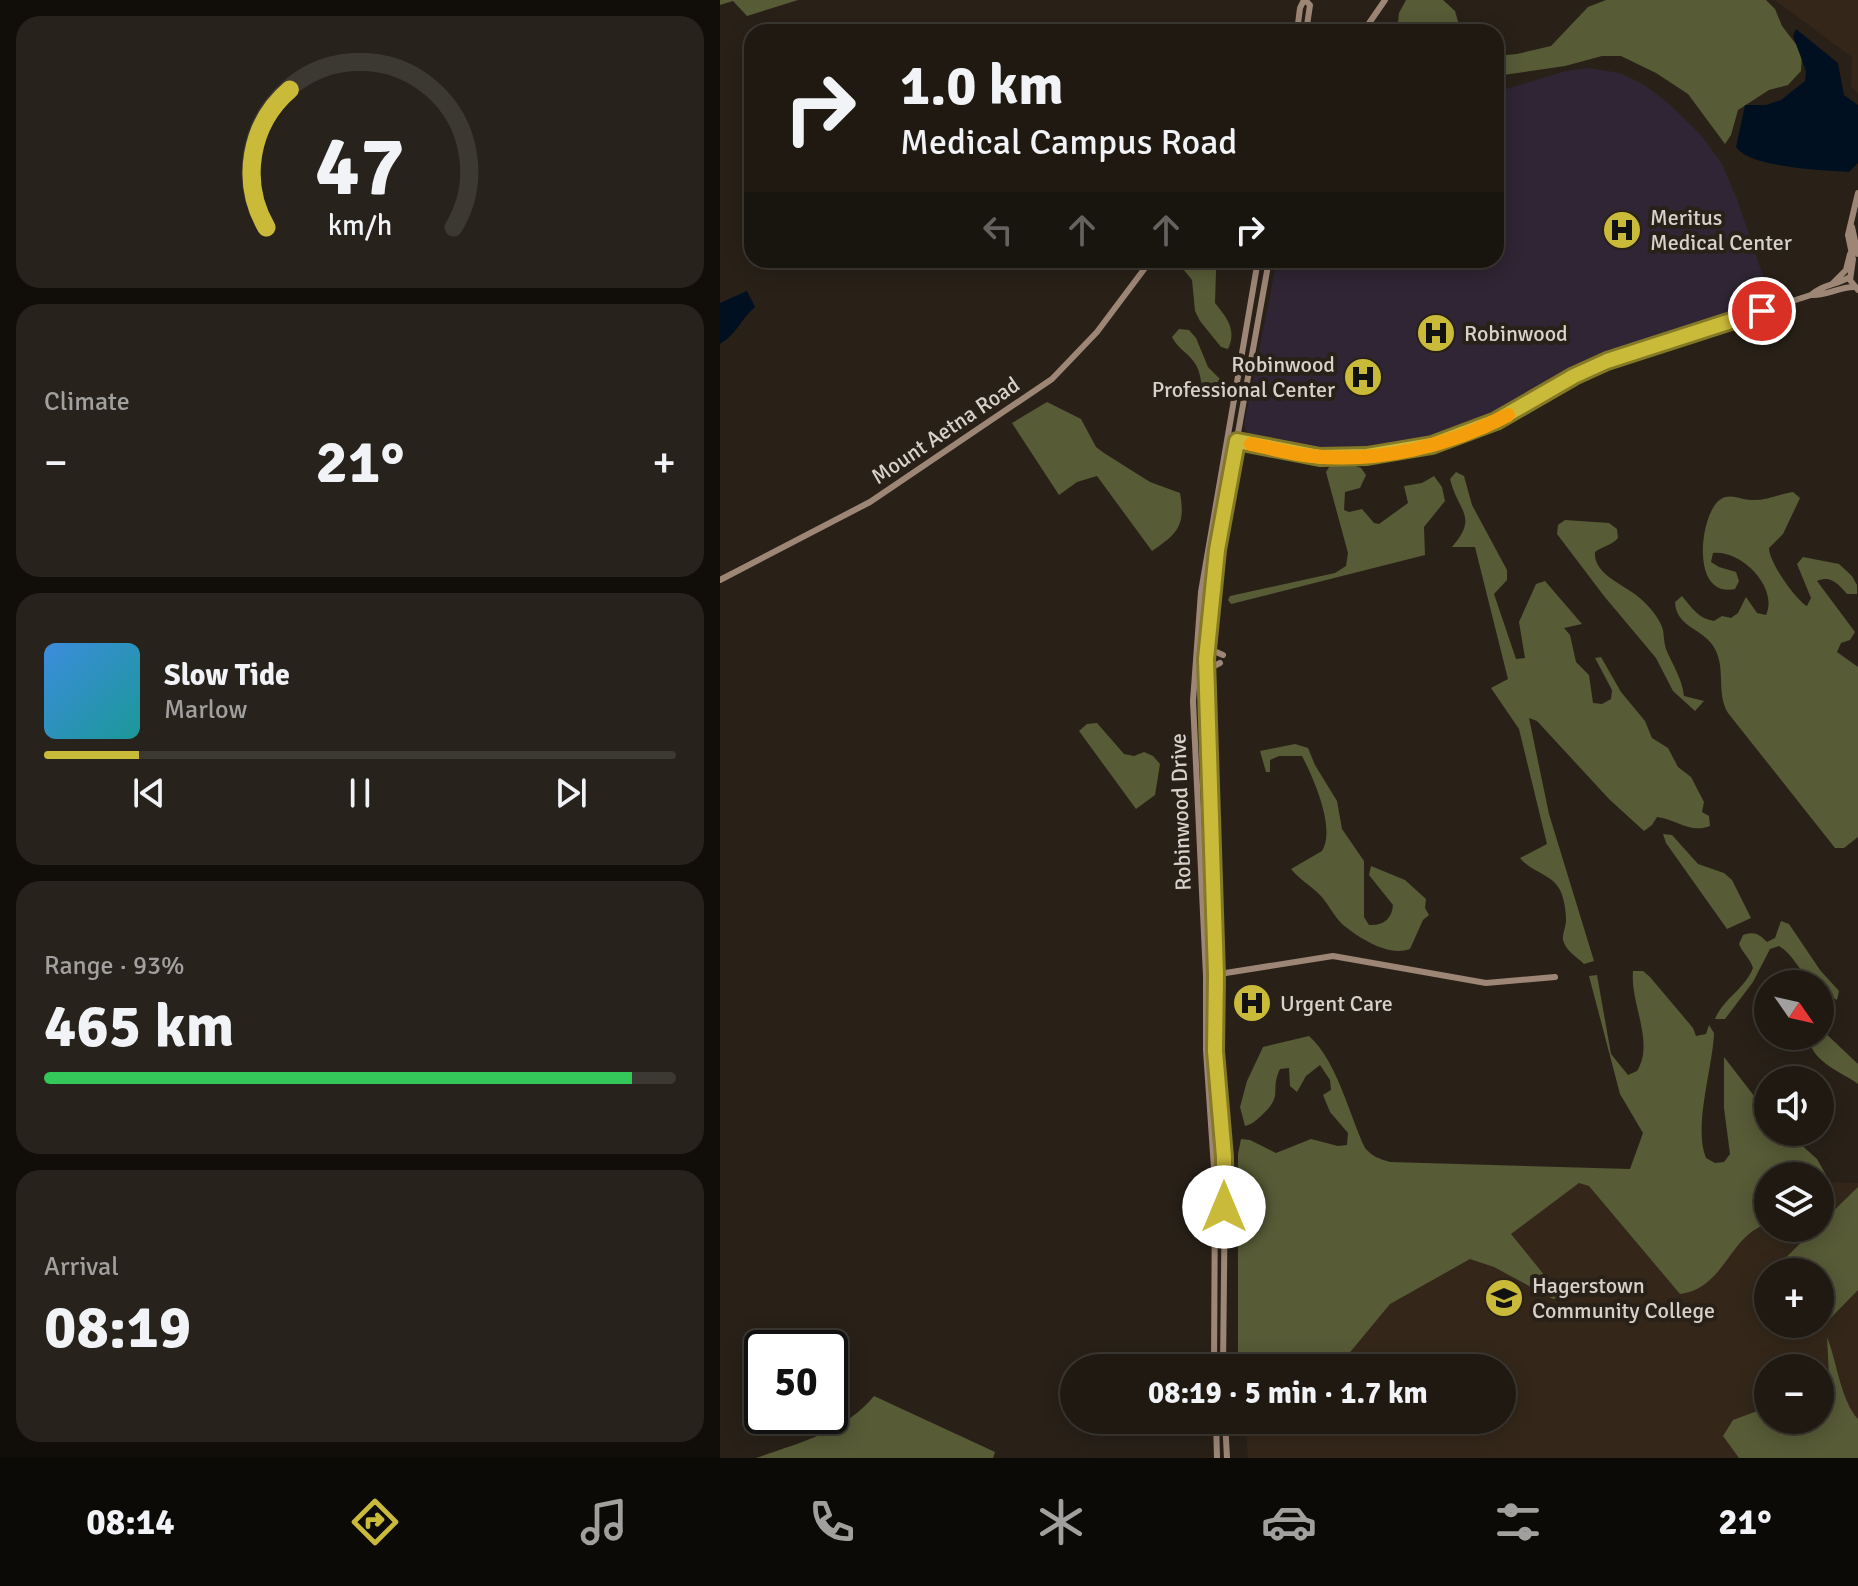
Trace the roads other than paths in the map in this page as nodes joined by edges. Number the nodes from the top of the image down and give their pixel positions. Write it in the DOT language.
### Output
graph roads {
  1 [pos="1305,0"];
  2 [pos="1385,0"];
  3 [pos="1298,24"];
  4 [pos="1307,24"];
  5 [pos="1368,24"];
  6 [pos="1858,193"];
  7 [pos="1854,253"];
  8 [pos="1145,268"];
  9 [pos="1257,268"];
  10 [pos="1268,268"];
  11 [pos="1853,272"];
  12 [pos="1832,284"];
  13 [pos="1856,289"];
  14 [pos="1811,295"];
  15 [pos="1226,440"];
  16 [pos="1237,441"];
  17 [pos="720,580"];
  18 [pos="1201,592"];
  19 [pos="1210,623"];
  20 [pos="1208,640"];
  21 [pos="1223,655"];
  22 [pos="1220,663"];
  23 [pos="1206,682"];
  24 [pos="1196,779"];
  25 [pos="1209,801"];
  26 [pos="1216,975"];
  27 [pos="1206,976"];
  28 [pos="1555,977"];
  29 [pos="1215,1015"];
  30 [pos="1206,1050"];
  31 [pos="1217,1077"];
  32 [pos="1214,1354"];
  33 [pos="1223,1354"];
  34 [pos="1216,1434"];
  35 [pos="1226,1434"];
  36 [pos="1217,1458"];
  37 [pos="1227,1458"];
  1 -- 3 [label="main road"];
  1 -- 4 [label="main road"];
  2 -- 5 [label="main road"];
  6 -- 7 [label="main road"];
  7 -- 11 [label="main road"];
  7 -- 12 [label="main road"];
  8 -- 17 [label="main road, Mount Aetna Road"];
  9 -- 15 [label="main road, Robinwood Drive"];
  10 -- 16 [label="main road, Robinwood Drive"];
  11 -- 12 [label="main road"];
  11 -- 13 [label="main road"];
  12 -- 14 [label="main road"];
  13 -- 14 [label="main road"];
  14 -- 16 [label="main road"];
  15 -- 16 [label="main road"];
  15 -- 18 [label="main road, Robinwood Drive"];
  16 -- 19 [label="main road, Robinwood Drive"];
  18 -- 19 [label="main road"];
  18 -- 24 [label="main road, Robinwood Drive"];
  19 -- 20 [label="main road, Robinwood Drive"];
  20 -- 21 [label="main road"];
  20 -- 23 [label="main road, Robinwood Drive"];
  22 -- 23 [label="main road"];
  23 -- 25 [label="main road, Robinwood Drive"];
  24 -- 25 [label="main road"];
  24 -- 27 [label="main road, Robinwood Drive"];
  25 -- 26 [label="main road, Robinwood Drive"];
  26 -- 27 [label="main road"];
  26 -- 28 [label="main road"];
  26 -- 29 [label="main road, Robinwood Drive"];
  27 -- 30 [label="main road, Robinwood Drive"];
  29 -- 30 [label="main road"];
  29 -- 31 [label="main road, Robinwood Drive"];
  30 -- 31 [label="main road"];
  30 -- 32 [label="main road, Robinwood Drive"];
  31 -- 33 [label="main road, Robinwood Drive"];
  34 -- 36 [label="main road"];
  35 -- 37 [label="main road"];
}
